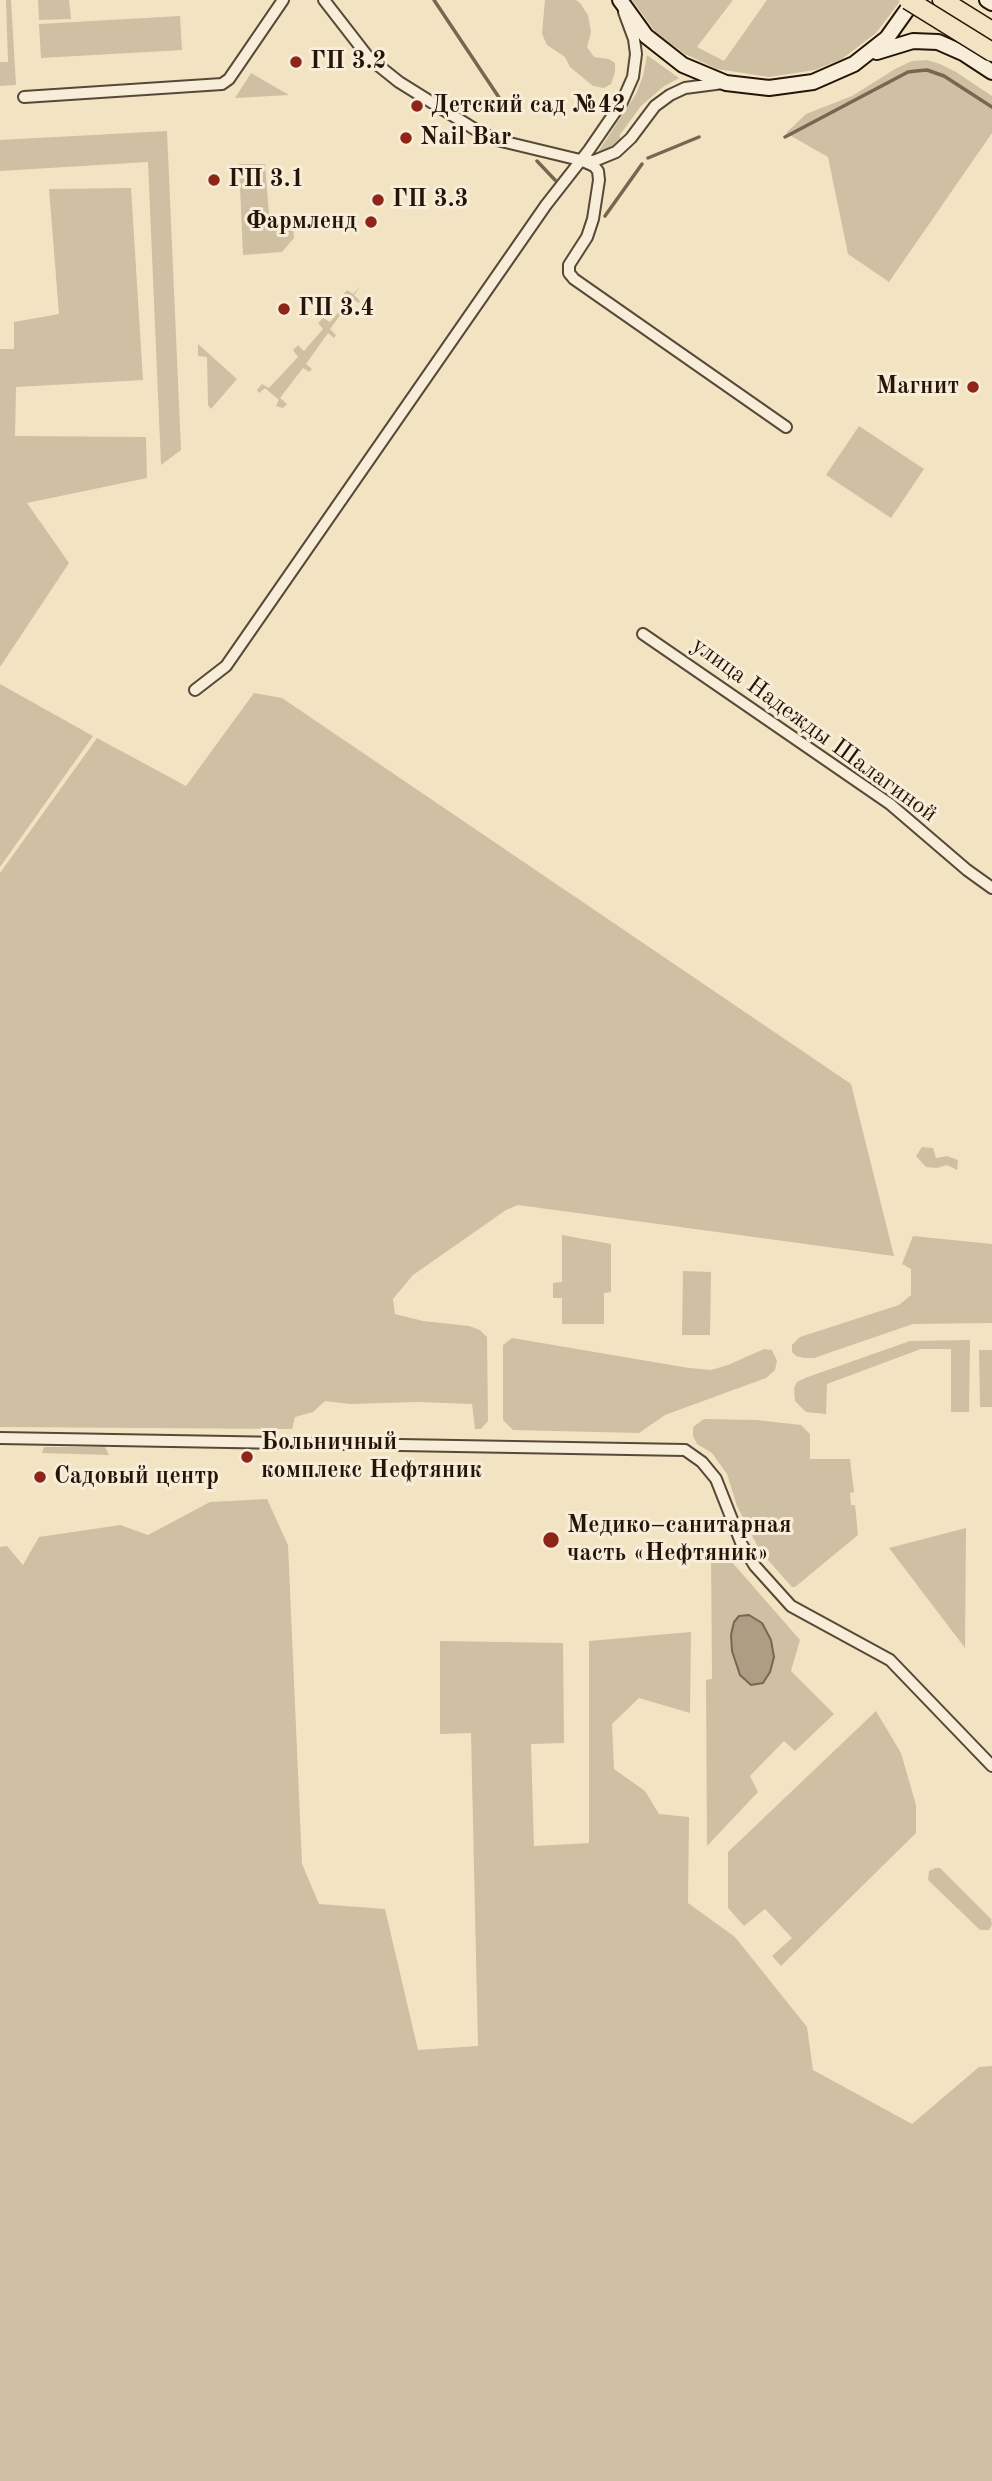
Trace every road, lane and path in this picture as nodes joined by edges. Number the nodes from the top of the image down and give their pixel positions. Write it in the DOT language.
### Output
graph roads {
  1 [pos="283,0"];
  2 [pos="324,0"];
  3 [pos="620,0"];
  4 [pos="908,0"];
  5 [pos="914,0"];
  6 [pos="942,0"];
  7 [pos="987,0"];
  8 [pos="992,3"];
  9 [pos="992,31"];
  10 [pos="992,52"];
  11 [pos="854,64"];
  12 [pos="992,72"];
  13 [pos="726,83"];
  14 [pos="24,97"];
  15 [pos="580,160"];
  16 [pos="786,427"];
  17 [pos="643,634"];
  18 [pos="195,690"];
  19 [pos="992,888"];
  20 [pos="0,1438"];
  21 [pos="992,1766"];
  1 -- 14 [label="street"];
  2 -- 15 [label="street"];
  3 -- 13 [label="main road"];
  3 -- 15 [label="street"];
  4 -- 10 [label="highway, bridge"];
  5 -- 11 [label="main road"];
  6 -- 9 [label="highway"];
  7 -- 8 [label="main road"];
  11 -- 12 [label="main road"];
  11 -- 13 [label="main road"];
  13 -- 15 [label="street"];
  15 -- 16 [label="street"];
  15 -- 18 [label="street"];
  17 -- 19 [label="street, улица Надежды Шалагиной"];
  20 -- 21 [label="street"];
}
